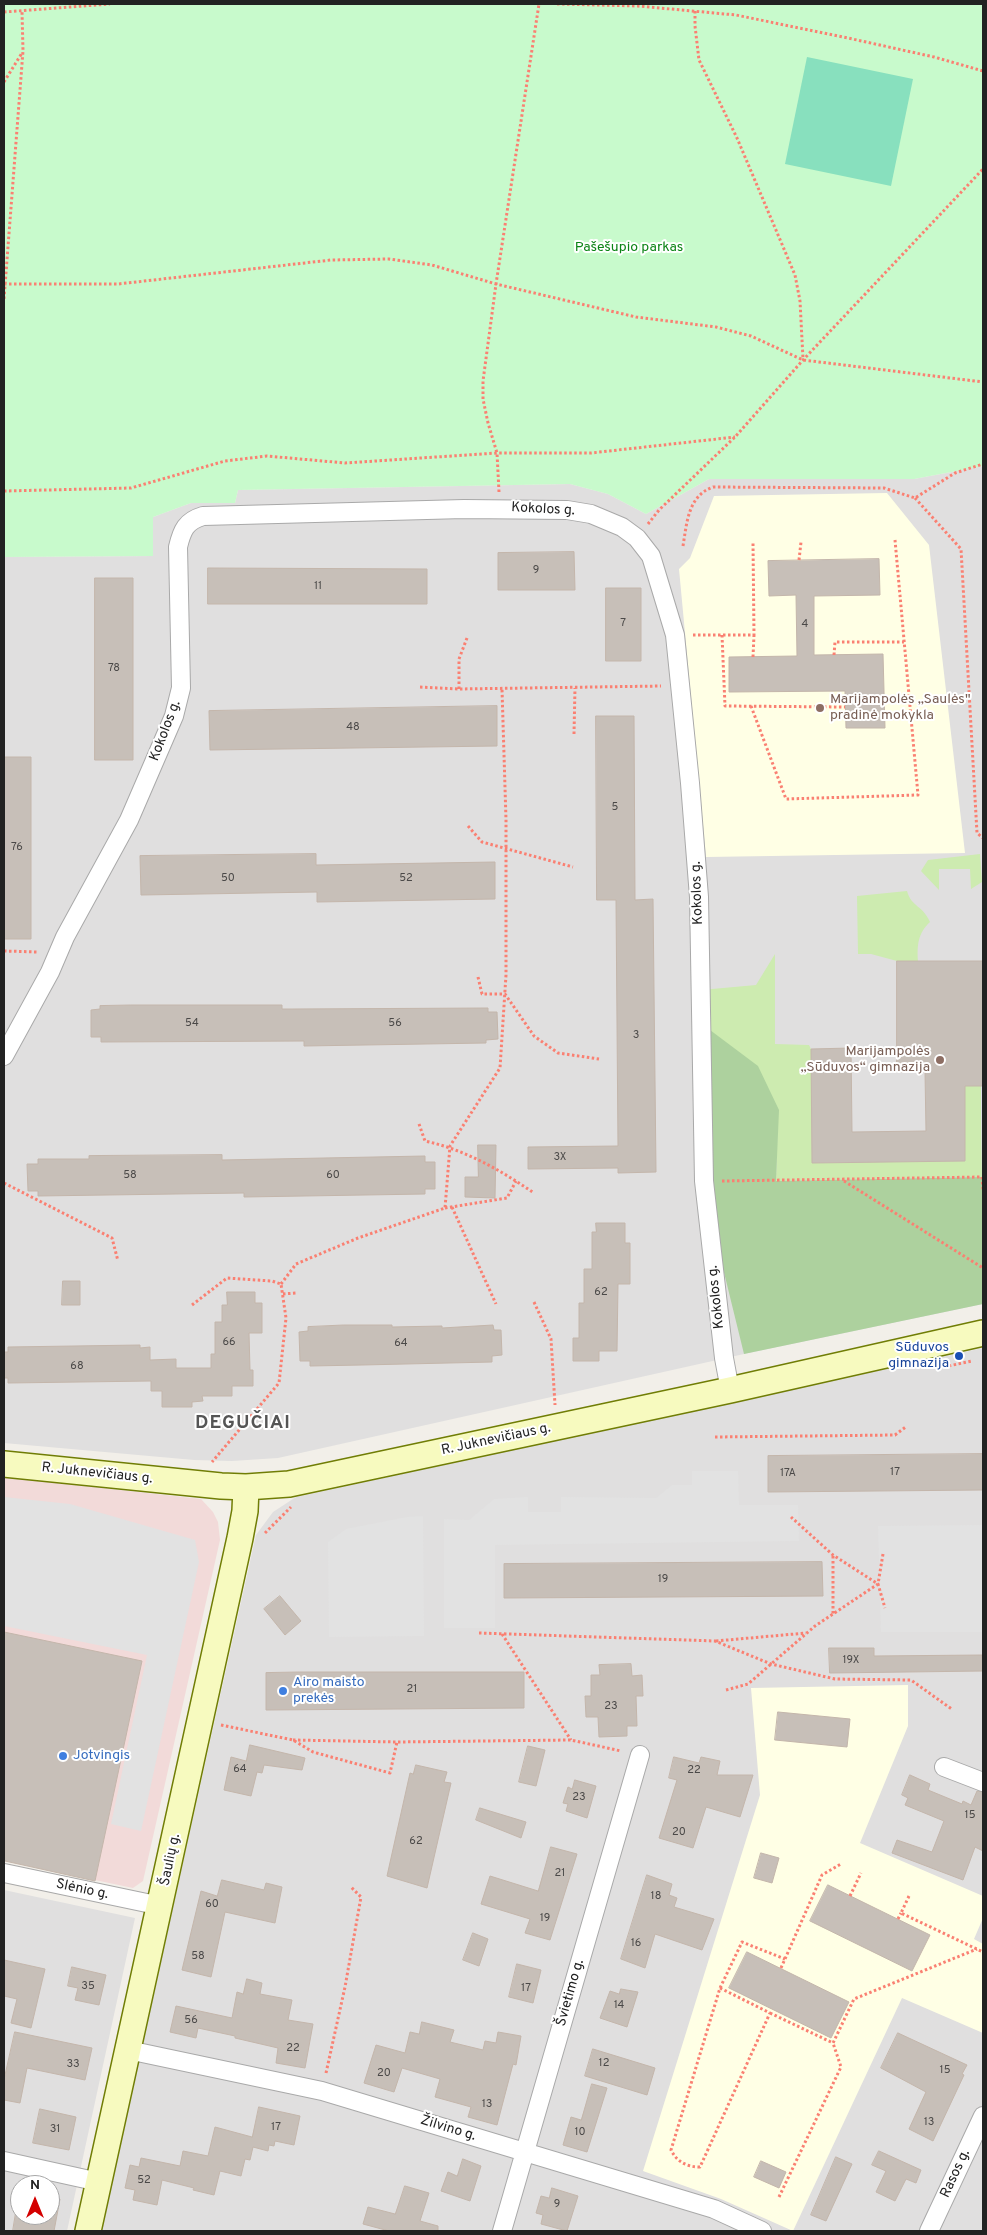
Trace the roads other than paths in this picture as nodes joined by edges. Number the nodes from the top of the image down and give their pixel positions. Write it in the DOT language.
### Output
graph roads {
  1 [pos="4,1056"];
  2 [pos="983,1333"];
  3 [pos="730,1390"];
  4 [pos="4,1464"];
  5 [pos="246,1487"];
  6 [pos="640,1755"];
  7 [pos="944,1767"];
  8 [pos="983,1782"];
  9 [pos="4,1873"];
  10 [pos="161,1906"];
  11 [pos="128,2050"];
  12 [pos="983,2116"];
  13 [pos="525,2152"];
  14 [pos="4,2161"];
  15 [pos="99,2182"];
  16 [pos="88,2231"];
  17 [pos="502,2231"];
  18 [pos="762,2231"];
  19 [pos="929,2231"];
  1 -- 3 [label="street, Kokolos g."];
  2 -- 3 [label="street, R. Juknevičiaus g."];
  3 -- 5 [label="street, R. Juknevičiaus g."];
  4 -- 5 [label="street, R. Juknevičiaus g."];
  5 -- 10 [label="street, Šaulių g."];
  6 -- 13 [label="street, Švietimo g."];
  7 -- 8 [label="street"];
  9 -- 10 [label="street, Slėnio g."];
  10 -- 11 [label="street, Šaulių g."];
  11 -- 13 [label="street, Žilvino g."];
  11 -- 15 [label="street, Šaulių g."];
  12 -- 19 [label="street, Rasos g."];
  13 -- 17 [label="street, Švietimo g."];
  13 -- 18 [label="street, Žilvino g."];
  14 -- 15 [label="street"];
  15 -- 16 [label="street, Šaulių g."];
}
